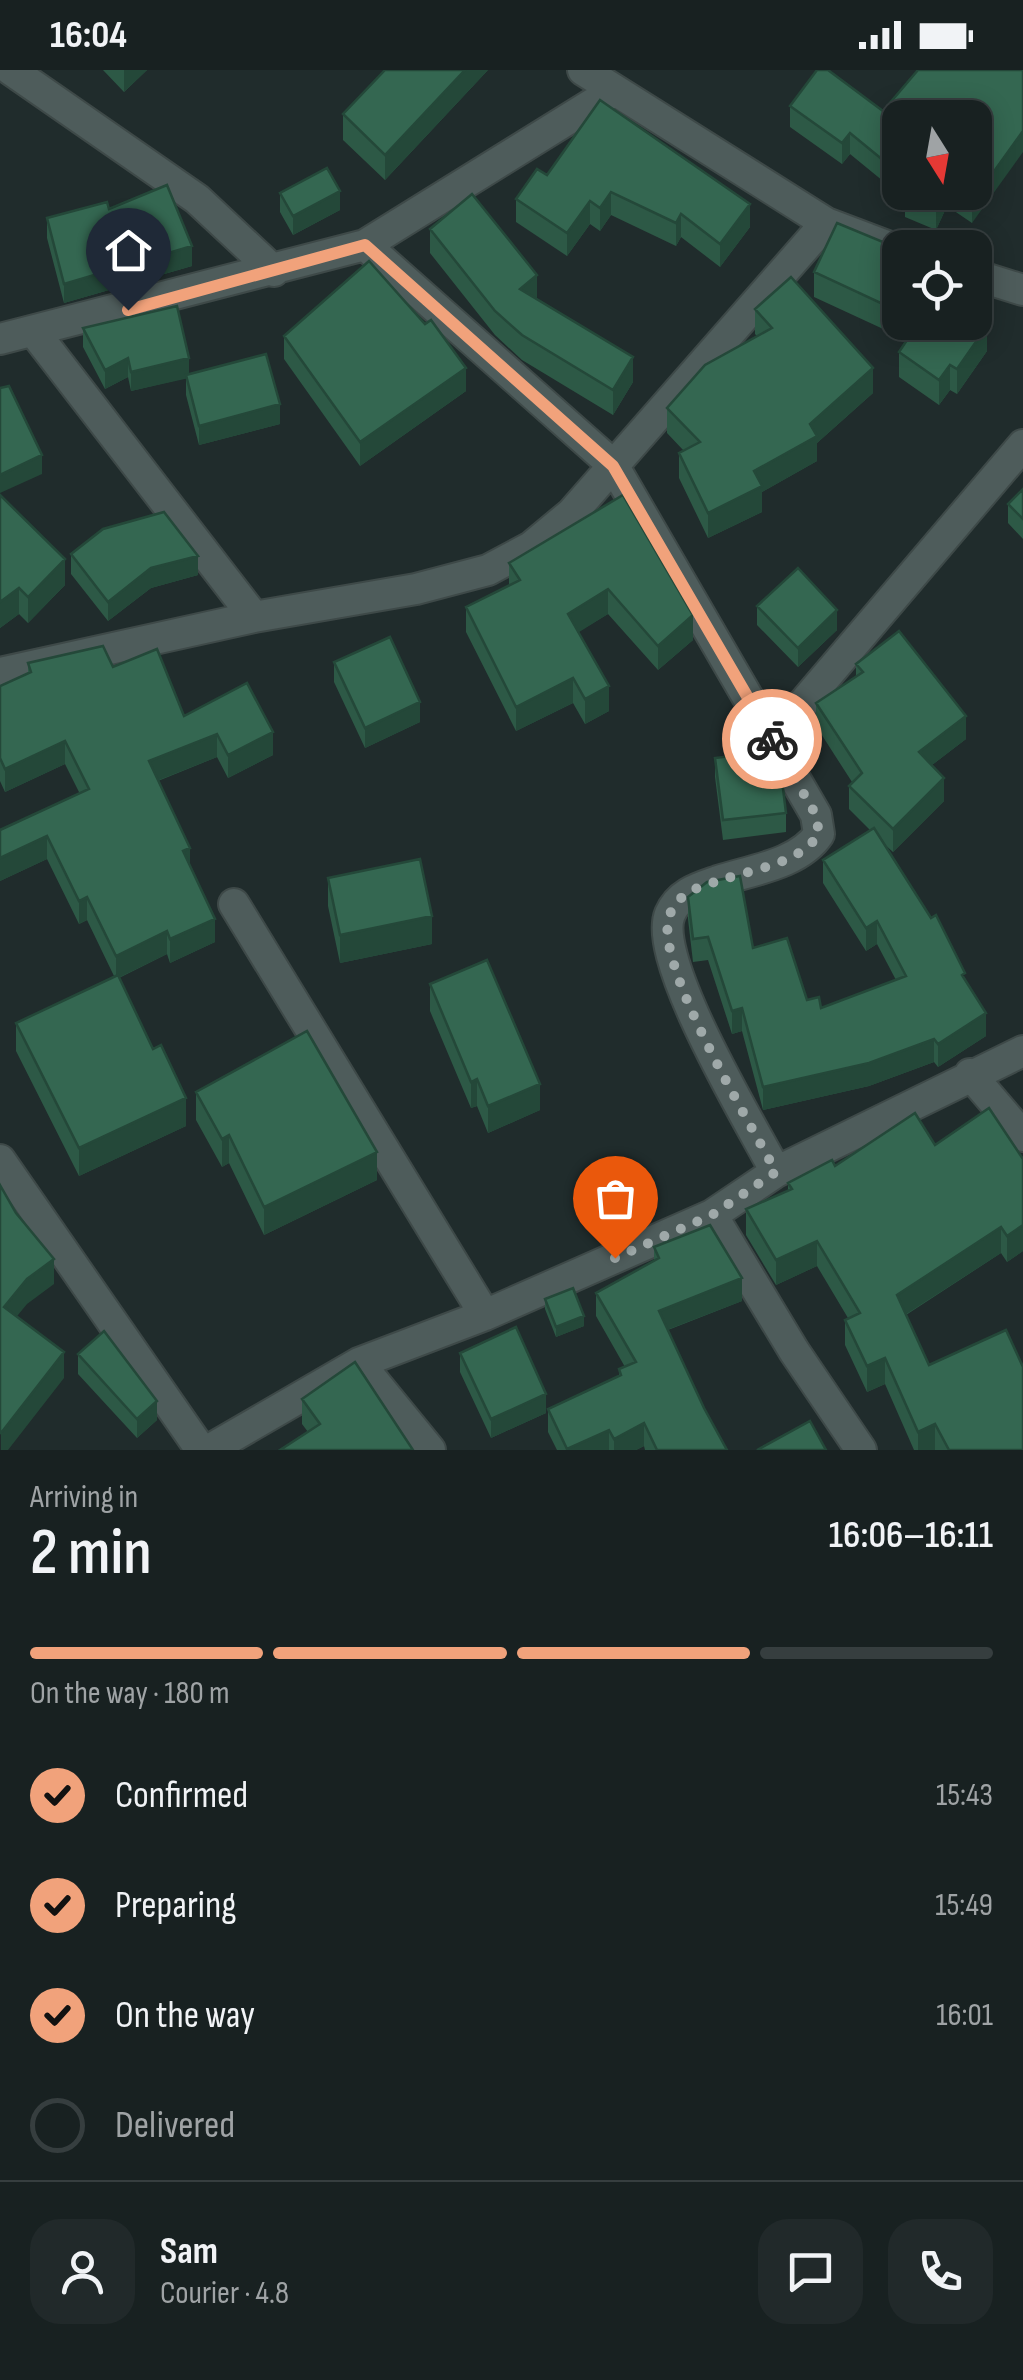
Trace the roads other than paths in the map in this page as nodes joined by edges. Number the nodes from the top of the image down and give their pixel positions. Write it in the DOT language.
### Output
graph roads {
  1 [pos="11,70"];
  2 [pos="583,70"];
  3 [pos="614,90"];
  4 [pos="826,223"];
  5 [pos="882,244"];
  6 [pos="365,245"];
  7 [pos="274,272"];
  8 [pos="992,280"];
  9 [pos="1023,290"];
  10 [pos="35,332"];
  11 [pos="0,339"];
  12 [pos="1023,445"];
  13 [pos="613,466"];
  14 [pos="254,617"];
  15 [pos="0,673"];
  16 [pos="772,740"];
  17 [pos="234,904"];
  18 [pos="1023,1051"];
  19 [pos="970,1074"];
  20 [pos="1023,1136"];
  21 [pos="0,1160"];
  22 [pos="776,1172"];
  23 [pos="712,1215"];
  24 [pos="485,1315"];
  25 [pos="358,1363"];
  26 [pos="201,1450"];
  27 [pos="209,1450"];
  28 [pos="430,1450"];
  29 [pos="861,1450"];
  1 -- 7 [label="street"];
  2 -- 3 [label="street"];
  3 -- 4 [label="street"];
  3 -- 6 [label="street"];
  4 -- 5 [label="street"];
  4 -- 13 [label="street"];
  6 -- 7 [label="street"];
  6 -- 13 [label="street"];
  7 -- 10 [label="street"];
  8 -- 9 [label="street"];
  10 -- 11 [label="street"];
  10 -- 14 [label="street"];
  12 -- 16 [label="street"];
  13 -- 14 [label="street"];
  13 -- 16 [label="street"];
  14 -- 15 [label="street"];
  16 -- 22 [label="street"];
  17 -- 24 [label="street"];
  18 -- 19 [label="street"];
  19 -- 20 [label="street"];
  19 -- 22 [label="street"];
  21 -- 26 [label="street"];
  22 -- 23 [label="street"];
  23 -- 24 [label="street"];
  23 -- 29 [label="street"];
  24 -- 25 [label="street"];
  25 -- 27 [label="street"];
  25 -- 28 [label="street"];
}
